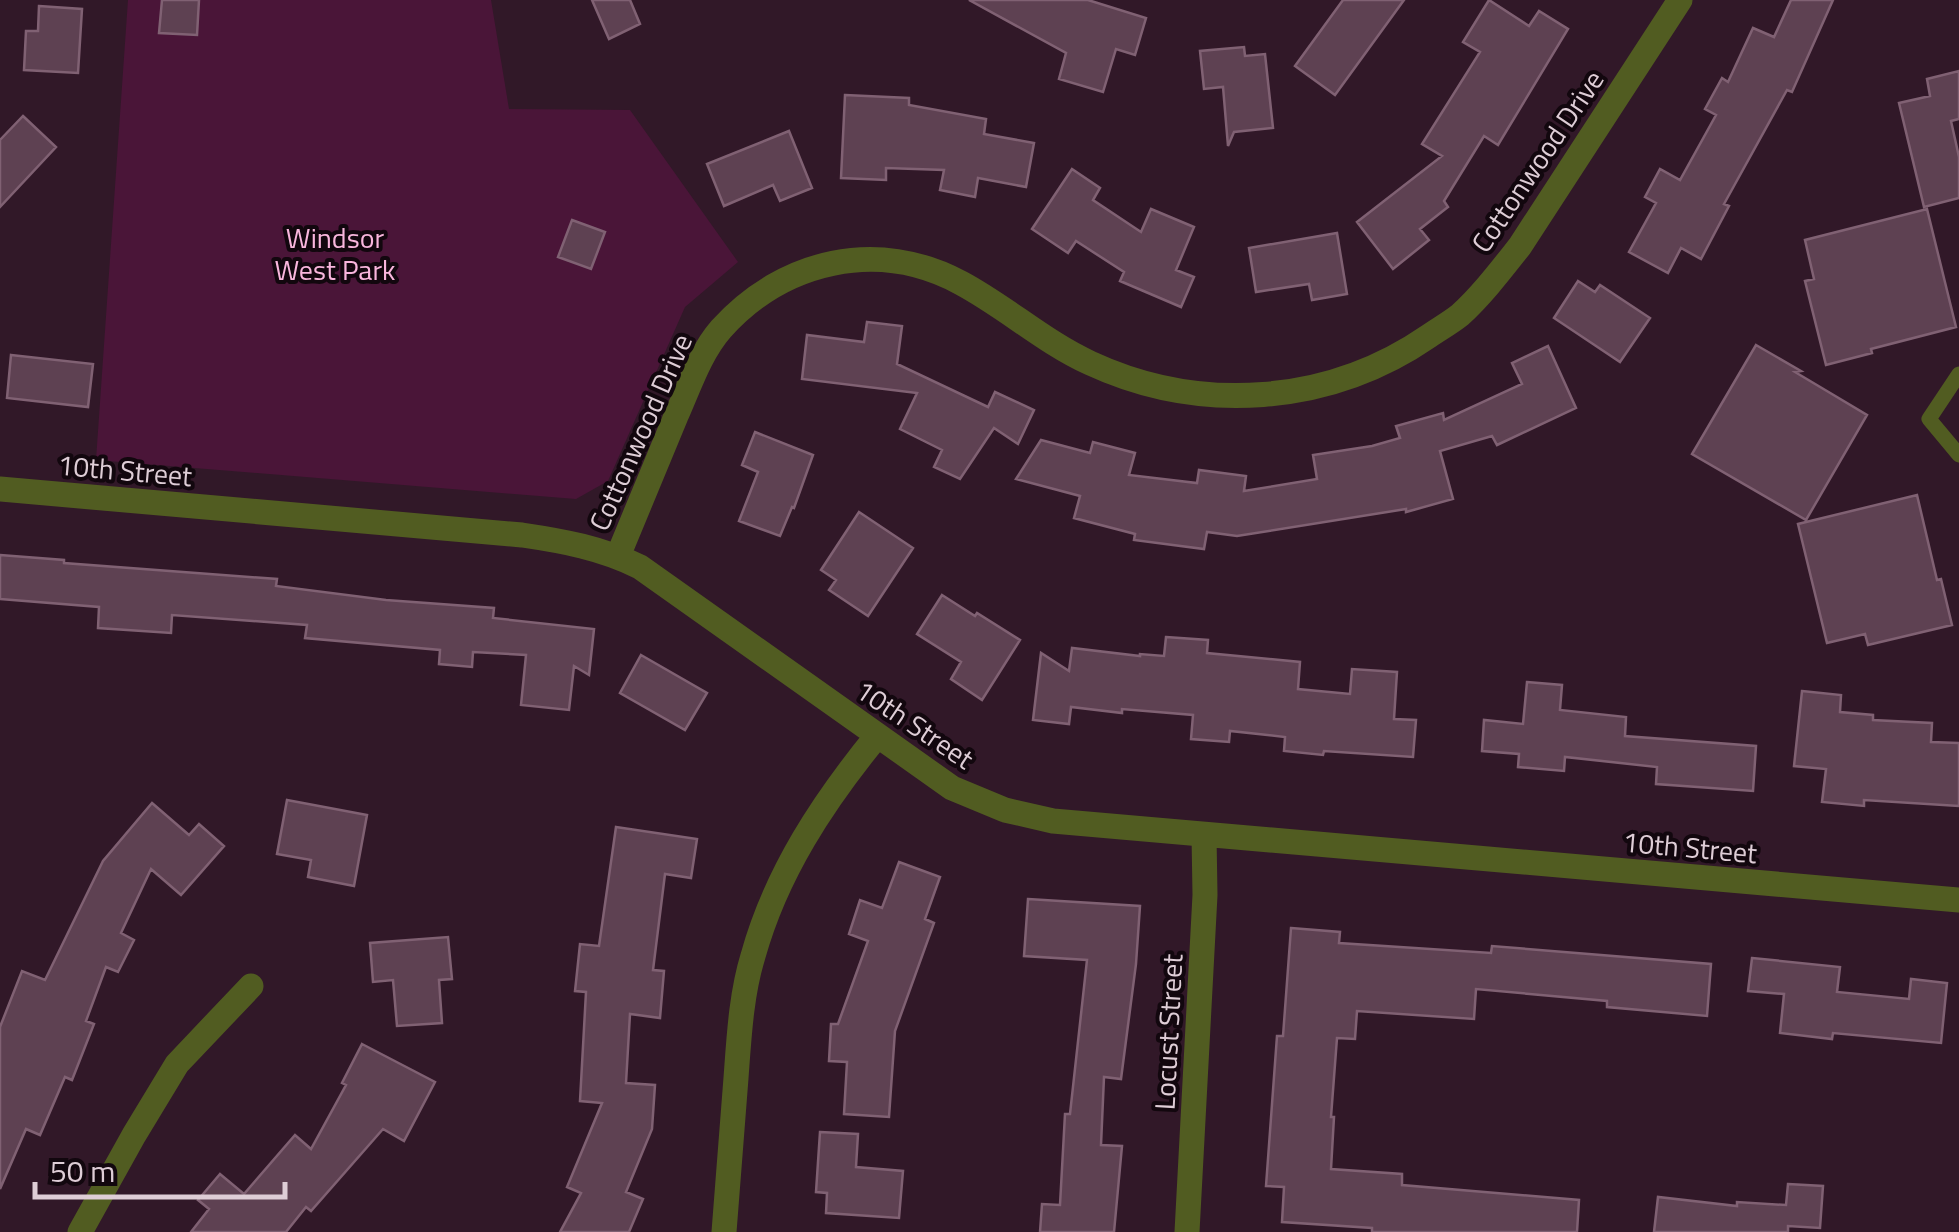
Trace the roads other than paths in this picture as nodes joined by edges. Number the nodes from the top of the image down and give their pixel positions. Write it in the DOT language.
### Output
graph roads {
  1 [pos="1680,0"];
  2 [pos="1959,374"];
  3 [pos="1959,455"];
  4 [pos="0,489"];
  5 [pos="618,556"];
  6 [pos="876,736"];
  7 [pos="1204,834"];
  8 [pos="1959,900"];
  9 [pos="250,986"];
  10 [pos="80,1232"];
  11 [pos="724,1232"];
  12 [pos="1188,1232"];
  1 -- 5 [label="street, Cottonwood Drive"];
  2 -- 3 [label="lane"];
  4 -- 5 [label="street, 10th Street"];
  5 -- 6 [label="street, 10th Street"];
  6 -- 7 [label="street, 10th Street"];
  6 -- 11 [label="street"];
  7 -- 8 [label="street, 10th Street"];
  7 -- 12 [label="street, Locust Street"];
  9 -- 10 [label="street"];
}
